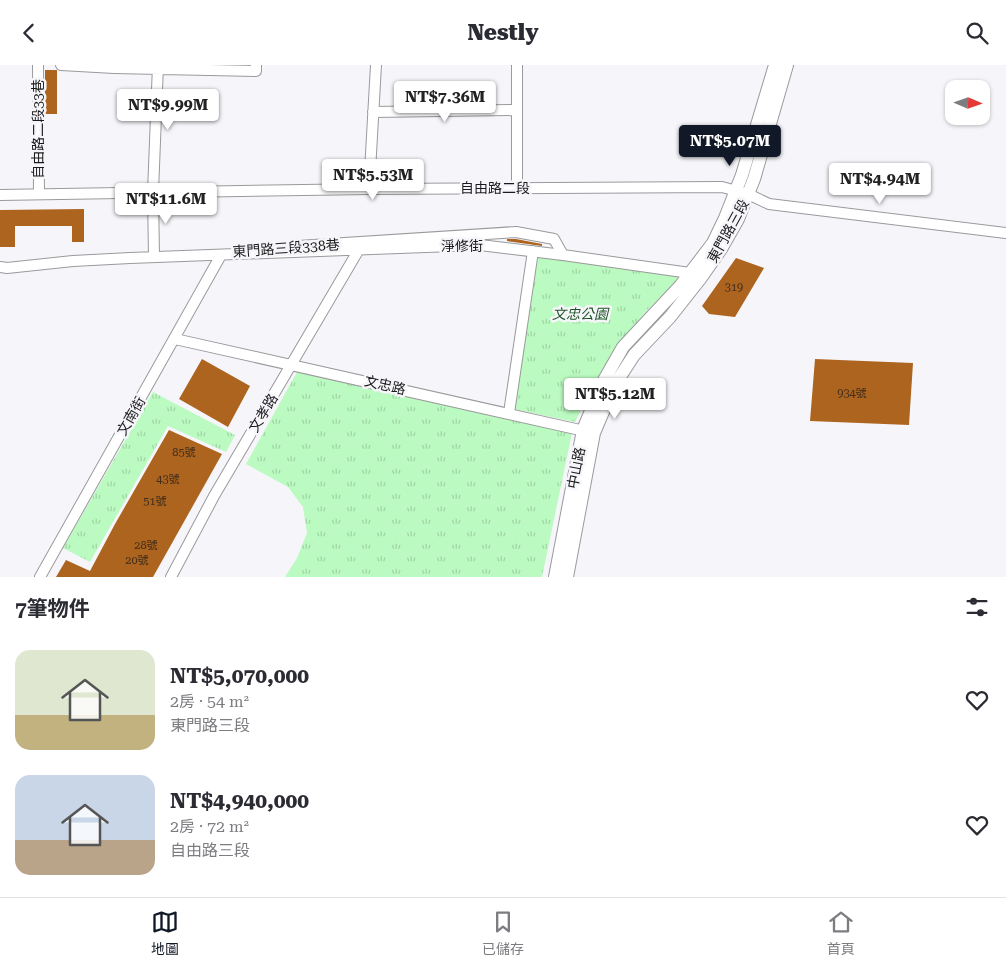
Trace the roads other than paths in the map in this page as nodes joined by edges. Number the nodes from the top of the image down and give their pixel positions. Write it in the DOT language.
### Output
graph roads {
  1 [pos="38,65"];
  2 [pos="61,65"];
  3 [pos="68,65"];
  4 [pos="256,65"];
  5 [pos="376,65"];
  6 [pos="517,65"];
  7 [pos="775,65"];
  8 [pos="787,65"];
  9 [pos="114,67"];
  10 [pos="157,67"];
  11 [pos="200,68"];
  12 [pos="517,110"];
  13 [pos="373,112"];
  14 [pos="517,188"];
  15 [pos="369,189"];
  16 [pos="153,192"];
  17 [pos="742,192"];
  18 [pos="39,194"];
  19 [pos="0,195"];
  20 [pos="1006,233"];
  21 [pos="358,251"];
  22 [pos="533,251"];
  23 [pos="221,255"];
  24 [pos="564,255"];
  25 [pos="154,257"];
  26 [pos="0,267"];
  27 [pos="695,276"];
  28 [pos="175,339"];
  29 [pos="292,365"];
  30 [pos="509,413"];
  31 [pos="589,432"];
  32 [pos="40,577"];
  33 [pos="170,577"];
  34 [pos="555,577"];
  35 [pos="568,577"];
  1 -- 18 [label="street, 自由路二段33巷"];
  2 -- 3 [label="street"];
  3 -- 9 [label="street"];
  4 -- 11 [label="street"];
  5 -- 13 [label="street"];
  6 -- 12 [label="street"];
  7 -- 17 [label="main road, 東門路三段"];
  8 -- 17 [label="main road, 東門路三段"];
  9 -- 10 [label="street"];
  10 -- 11 [label="street"];
  10 -- 16 [label="street"];
  12 -- 13 [label="street"];
  12 -- 14 [label="street"];
  13 -- 15 [label="street"];
  14 -- 15 [label="street, 自由路二段"];
  14 -- 17 [label="street, 自由路二段"];
  15 -- 16 [label="street, 自由路二段"];
  16 -- 18 [label="street, 自由路二段"];
  16 -- 25 [label="street"];
  17 -- 20 [label="street, 自由路二段"];
  17 -- 27 [label="main road, 東門路三段"];
  18 -- 19 [label="street, 自由路二段"];
  21 -- 22 [label="street, 淨修街"];
  21 -- 23 [label="street, 淨修街"];
  21 -- 29 [label="street, 文孝路"];
  22 -- 24 [label="street, 淨修街"];
  22 -- 30 [label="street"];
  23 -- 24 [label="street, 東門路三段338巷"];
  23 -- 25 [label="street, 東門路三段338巷"];
  23 -- 28 [label="street, 文南街"];
  24 -- 27 [label="street, 淨修街"];
  25 -- 26 [label="street, 東門路三段338巷"];
  27 -- 31 [label="main road, 中山路"];
  28 -- 29 [label="street, 文忠路"];
  28 -- 32 [label="street, 文南街"];
  29 -- 30 [label="street, 文忠路"];
  29 -- 33 [label="street, 文孝路"];
  30 -- 31 [label="street, 文忠路"];
  31 -- 34 [label="main road, 中山路"];
  31 -- 35 [label="main road, 中山路"];
}
